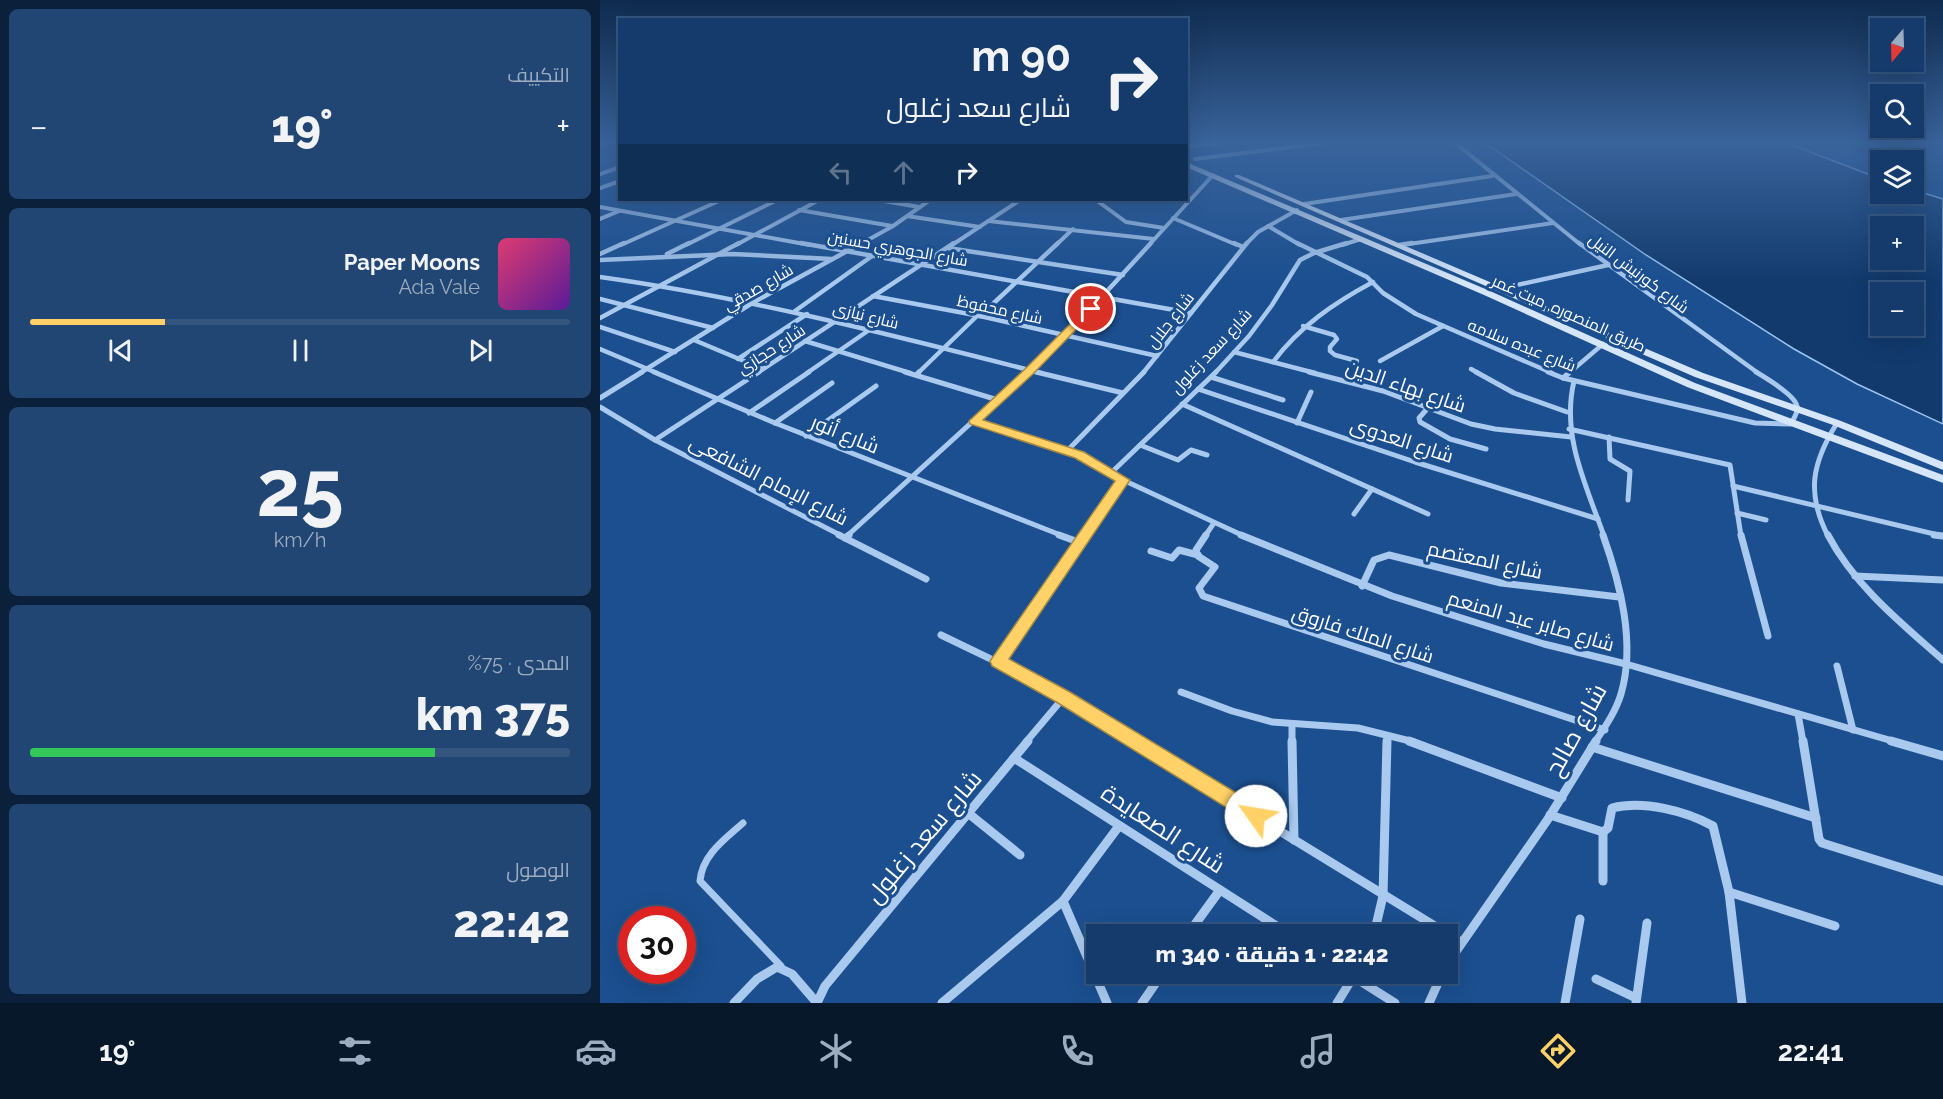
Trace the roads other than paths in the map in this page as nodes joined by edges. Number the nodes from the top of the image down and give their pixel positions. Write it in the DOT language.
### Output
graph roads {
  1 [pos="1201,189"];
  2 [pos="1249,189"];
  3 [pos="1258,189"];
  4 [pos="1413,189"];
  5 [pos="1509,189"];
  6 [pos="1516,194"];
  7 [pos="719,201"];
  8 [pos="775,201"];
  9 [pos="817,201"];
  10 [pos="884,201"];
  11 [pos="928,201"];
  12 [pos="1019,201"];
  13 [pos="1097,201"];
  14 [pos="600,207"];
  15 [pos="919,207"];
  16 [pos="1300,207"];
  17 [pos="799,210"];
  18 [pos="619,211"];
  19 [pos="907,216"];
  20 [pos="1173,218"];
  21 [pos="600,219"];
  22 [pos="1341,220"];
  23 [pos="672,221"];
  24 [pos="989,221"];
  25 [pos="1552,223"];
  26 [pos="892,226"];
  27 [pos="1268,226"];
  28 [pos="980,227"];
  29 [pos="1164,228"];
  30 [pos="717,229"];
  31 [pos="1073,229"];
  32 [pos="754,235"];
  33 [pos="1154,239"];
  34 [pos="1361,239"];
  35 [pos="1399,245"];
  36 [pos="1243,247"];
  37 [pos="947,248"];
  38 [pos="846,252"];
  39 [pos="600,254"];
  40 [pos="718,254"];
  41 [pos="1314,254"];
  42 [pos="664,256"];
  43 [pos="872,256"];
  44 [pos="833,259"];
  45 [pos="600,260"];
  46 [pos="1038,262"];
  47 [pos="922,265"];
  48 [pos="1608,265"];
  49 [pos="1123,275"];
  50 [pos="600,277"];
  51 [pos="1018,281"];
  52 [pos="1373,282"];
  53 [pos="662,284"];
  54 [pos="1499,289"];
  55 [pos="873,296"];
  56 [pos="1103,296"];
  57 [pos="600,298"];
  58 [pos="754,302"];
  59 [pos="626,304"];
  60 [pos="795,311"];
  61 [pos="1191,313"];
  62 [pos="807,314"];
  63 [pos="979,316"];
  64 [pos="600,318"];
  65 [pos="837,320"];
  66 [pos="1303,326"];
  67 [pos="1443,326"];
  68 [pos="600,327"];
  69 [pos="713,328"];
  70 [pos="872,328"];
  71 [pos="1066,335"];
  72 [pos="694,340"];
  73 [pos="805,341"];
  74 [pos="1603,344"];
  75 [pos="944,348"];
  76 [pos="600,349"];
  77 [pos="838,351"];
  78 [pos="675,352"];
  79 [pos="1234,352"];
  80 [pos="1157,356"];
  81 [pos="738,359"];
  82 [pos="1357,361"];
  83 [pos="1380,361"];
  84 [pos="1273,362"];
  85 [pos="648,368"];
  86 [pos="763,369"];
  87 [pos="1471,369"];
  88 [pos="1029,372"];
  89 [pos="916,375"];
  90 [pos="1211,377"];
  91 [pos="1563,378"];
  92 [pos="1574,381"];
  93 [pos="832,383"];
  94 [pos="876,386"];
  95 [pos="1198,389"];
  96 [pos="1311,392"];
  97 [pos="1123,393"];
  98 [pos="602,395"];
  99 [pos="717,400"];
  100 [pos="998,400"];
  101 [pos="1283,400"];
  102 [pos="1182,404"];
  103 [pos="600,407"];
  104 [pos="1427,409"];
  105 [pos="1798,409"];
  106 [pos="1567,412"];
  107 [pos="748,413"];
  108 [pos="975,421"];
  109 [pos="775,423"];
  110 [pos="1297,423"];
  111 [pos="1837,423"];
  112 [pos="1791,424"];
  113 [pos="1570,433"];
  114 [pos="806,436"];
  115 [pos="1829,436"];
  116 [pos="1609,437"];
  117 [pos="656,440"];
  118 [pos="1140,445"];
  119 [pos="1486,449"];
  120 [pos="1067,450"];
  121 [pos="1207,455"];
  122 [pos="1943,466"];
  123 [pos="1112,472"];
  124 [pos="911,478"];
  125 [pos="1943,479"];
  126 [pos="1123,480"];
  127 [pos="1733,486"];
  128 [pos="1372,489"];
  129 [pos="1628,500"];
  130 [pos="1817,505"];
  131 [pos="1737,513"];
  132 [pos="1354,514"];
  133 [pos="1428,514"];
  134 [pos="1598,519"];
  135 [pos="1766,520"];
  136 [pos="1214,523"];
  137 [pos="1943,536"];
  138 [pos="845,538"];
  139 [pos="1081,543"];
  140 [pos="1151,551"];
  141 [pos="1198,556"];
  142 [pos="1855,576"];
  143 [pos="926,579"];
  144 [pos="1943,580"];
  145 [pos="1362,586"];
  146 [pos="1619,597"];
  147 [pos="941,635"];
  148 [pos="1768,636"];
  149 [pos="1943,660"];
  150 [pos="998,661"];
  151 [pos="1626,664"];
  152 [pos="1837,666"];
  153 [pos="1180,692"];
  154 [pos="1064,698"];
  155 [pos="1798,714"];
  156 [pos="1292,724"];
  157 [pos="1605,730"];
  158 [pos="1853,730"];
  159 [pos="1388,736"];
  160 [pos="1592,747"];
  161 [pos="1943,756"];
  162 [pos="1014,758"];
  163 [pos="1562,798"];
  164 [pos="968,813"];
  165 [pos="1550,815"];
  166 [pos="1816,818"];
  167 [pos="743,823"];
  168 [pos="1119,826"];
  169 [pos="1603,832"];
  170 [pos="1294,840"];
  171 [pos="1020,855"];
  172 [pos="1603,881"];
  173 [pos="1943,882"];
  174 [pos="1220,890"];
  175 [pos="1729,892"];
  176 [pos="1383,896"];
  177 [pos="1063,902"];
  178 [pos="1580,919"];
  179 [pos="1647,923"];
  180 [pos="1195,924"];
  181 [pos="1273,924"];
  182 [pos="1376,924"];
  183 [pos="1835,926"];
  184 [pos="1461,942"];
  185 [pos="1458,947"];
  186 [pos="783,968"];
  187 [pos="1596,979"];
  188 [pos="1155,984"];
  189 [pos="1347,984"];
  190 [pos="1367,984"];
  191 [pos="1438,984"];
  192 [pos="1636,1001"];
  193 [pos="1432,1002"];
  194 [pos="734,1003"];
  195 [pos="817,1003"];
  196 [pos="942,1003"];
  197 [pos="1107,1003"];
  198 [pos="1142,1003"];
  199 [pos="1337,1003"];
  200 [pos="1395,1003"];
  201 [pos="1566,1003"];
  202 [pos="1742,1003"];
  1 -- 20 [label="street"];
  2 -- 16 [label="main road, طريق المنصوره, ميت غمر"];
  3 -- 16 [label="main road, طريق المنصوره, ميت غمر"];
  4 -- 16 [label="street"];
  5 -- 6 [label="street, شارع كورنيش النيل"];
  6 -- 22 [label="street"];
  6 -- 25 [label="street, شارع كورنيش النيل"];
  7 -- 23 [label="street"];
  8 -- 30 [label="street"];
  9 -- 17 [label="street"];
  10 -- 15 [label="street"];
  11 -- 15 [label="street, شارع صدقي"];
  12 -- 24 [label="street, شارع حجازي"];
  13 -- 29 [label="street"];
  14 -- 18 [label="street, شارع الجوهري حسنين"];
  15 -- 19 [label="street, شارع صدقي"];
  16 -- 22 [label="main road, طريق المنصوره, ميت غمر"];
  16 -- 27 [label="street, شارع جلال"];
  16 -- 34 [label="main road, طريق المنصوره, ميت غمر"];
  17 -- 26 [label="street"];
  17 -- 32 [label="street"];
  18 -- 21 [label="street"];
  18 -- 23 [label="street, شارع الجوهري حسنين"];
  19 -- 26 [label="street, شارع صدقي"];
  19 -- 28 [label="street"];
  20 -- 29 [label="street"];
  20 -- 36 [label="street"];
  22 -- 35 [label="main road, طريق المنصوره, ميت غمر"];
  23 -- 30 [label="street, شارع الجوهري حسنين"];
  23 -- 39 [label="street"];
  24 -- 28 [label="street, شارع حجازي"];
  24 -- 31 [label="street"];
  25 -- 35 [label="street"];
  25 -- 48 [label="street, شارع كورنيش النيل"];
  26 -- 38 [label="street, شارع صدقي"];
  27 -- 36 [label="street, شارع جلال"];
  27 -- 41 [label="street, شارع عبده سلامه"];
  28 -- 37 [label="street, شارع حجازي"];
  29 -- 33 [label="street"];
  30 -- 32 [label="street, شارع الجوهري حسنين"];
  30 -- 42 [label="street"];
  31 -- 33 [label="street"];
  31 -- 46 [label="street"];
  32 -- 38 [label="street, شارع الجوهري حسنين"];
  32 -- 40 [label="street"];
  33 -- 49 [label="street"];
  34 -- 41 [label="street, شارع سعد زغلول"];
  34 -- 74 [label="main road, طريق المنصوره, ميت غمر"];
  35 -- 54 [label="main road, طريق المنصوره, ميت غمر"];
  36 -- 61 [label="street, شارع جلال"];
  37 -- 46 [label="street"];
  37 -- 47 [label="street, شارع حجازي"];
  38 -- 43 [label="street, شارع الجوهري حسنين"];
  38 -- 44 [label="street, شارع صدقي"];
  40 -- 42 [label="street"];
  40 -- 44 [label="street"];
  40 -- 53 [label="street"];
  41 -- 52 [label="street, شارع عبده سلامه"];
  41 -- 79 [label="street, شارع سعد زغلول"];
  42 -- 45 [label="street"];
  43 -- 47 [label="street, شارع الجوهري حسنين"];
  43 -- 60 [label="street"];
  44 -- 58 [label="street, شارع صدقي"];
  46 -- 49 [label="street"];
  46 -- 51 [label="street"];
  47 -- 51 [label="street, شارع الجوهري حسنين"];
  47 -- 55 [label="street, شارع حجازي"];
  48 -- 54 [label="street"];
  48 -- 105 [label="street, شارع كورنيش النيل"];
  49 -- 56 [label="street"];
  50 -- 53 [label="street, شارع نيازى"];
  51 -- 56 [label="street, شارع الجوهري حسنين"];
  51 -- 63 [label="street"];
  52 -- 66 [label="street"];
  52 -- 67 [label="street, شارع عبده سلامه"];
  53 -- 58 [label="street, شارع نيازى"];
  53 -- 59 [label="street"];
  54 -- 105 [label="main road, طريق المنصوره, ميت غمر"];
  55 -- 63 [label="street, شارع محفوظ"];
  55 -- 65 [label="street, شارع حجازي"];
  56 -- 61 [label="street, شارع الجوهري حسنين"];
  56 -- 71 [label="street"];
  57 -- 59 [label="street"];
  58 -- 60 [label="street, شارع نيازى"];
  58 -- 69 [label="street, شارع صدقي"];
  59 -- 64 [label="street"];
  59 -- 69 [label="street"];
  60 -- 62 [label="street, شارع نيازى"];
  61 -- 80 [label="street, شارع جلال"];
  62 -- 65 [label="street, شارع نيازى"];
  62 -- 81 [label="street"];
  63 -- 71 [label="street, شارع محفوظ"];
  63 -- 75 [label="street"];
  65 -- 70 [label="street, شارع نيازى"];
  65 -- 73 [label="street, شارع حجازي"];
  66 -- 82 [label="street"];
  66 -- 84 [label="street"];
  67 -- 83 [label="street"];
  67 -- 91 [label="street, شارع عبده سلامه"];
  68 -- 78 [label="street"];
  69 -- 72 [label="street, شارع صدقي"];
  70 -- 75 [label="street, شارع نيازى"];
  70 -- 77 [label="street"];
  71 -- 80 [label="street, شارع محفوظ"];
  71 -- 88 [label="street"];
  72 -- 78 [label="street, شارع صدقي"];
  72 -- 81 [label="street"];
  73 -- 77 [label="street"];
  73 -- 86 [label="street, شارع حجازي"];
  74 -- 91 [label="street"];
  74 -- 112 [label="main road, طريق المنصوره, ميت غمر"];
  75 -- 88 [label="street, شارع نيازى"];
  75 -- 89 [label="street"];
  76 -- 85 [label="street, شارع أنور"];
  77 -- 89 [label="street"];
  77 -- 107 [label="street"];
  78 -- 85 [label="street, شارع صدقي"];
  79 -- 84 [label="street, شارع بهاء الدين"];
  79 -- 90 [label="street, شارع سعد زغلول"];
  80 -- 97 [label="street, شارع جلال"];
  81 -- 86 [label="street"];
  84 -- 104 [label="street, شارع بهاء الدين"];
  85 -- 98 [label="street, شارع صدقي"];
  85 -- 99 [label="street, شارع أنور"];
  86 -- 99 [label="street, شارع حجازي"];
  87 -- 106 [label="street"];
  88 -- 97 [label="street, شارع نيازى"];
  88 -- 100 [label="street"];
  89 -- 100 [label="street"];
  90 -- 95 [label="street, شارع سعد زغلول"];
  90 -- 101 [label="street"];
  91 -- 92 [label="street, شارع عبده سلامه"];
  92 -- 106 [label="street, شارع صالح"];
  92 -- 112 [label="street, شارع عبده سلامه"];
  93 -- 109 [label="street"];
  94 -- 114 [label="street"];
  95 -- 102 [label="street, شارع سعد زغلول"];
  95 -- 110 [label="street, شارع العدوى"];
  96 -- 110 [label="street"];
  97 -- 120 [label="street, شارع جلال"];
  99 -- 107 [label="street, شارع أنور"];
  99 -- 117 [label="street, شارع حجازي"];
  100 -- 108 [label="street"];
  102 -- 118 [label="street, شارع سعد زغلول"];
  102 -- 128 [label="street"];
  103 -- 117 [label="street, شارع الإمام الشافعى"];
  104 -- 113 [label="street, شارع بهاء الدين"];
  104 -- 119 [label="street"];
  105 -- 111 [label="main road, طريق المنصوره, ميت غمر"];
  105 -- 112 [label="street"];
  106 -- 113 [label="street, شارع صالح"];
  107 -- 109 [label="street, شارع أنور"];
  108 -- 120 [label="street, شارع صابر عبد المنعم"];
  108 -- 124 [label="street"];
  109 -- 114 [label="street, شارع أنور"];
  110 -- 134 [label="street, شارع العدوى"];
  111 -- 115 [label="street"];
  111 -- 122 [label="main road, طريق المنصوره, ميت غمر"];
  112 -- 115 [label="main road, طريق المنصوره, ميت غمر"];
  113 -- 116 [label="street, شارع بهاء الدين"];
  113 -- 134 [label="street, شارع صالح"];
  114 -- 124 [label="street, شارع أنور"];
  115 -- 125 [label="main road, طريق المنصوره, ميت غمر"];
  115 -- 130 [label="street"];
  116 -- 127 [label="street, شارع بهاء الدين"];
  116 -- 129 [label="street"];
  117 -- 138 [label="street, شارع الإمام الشافعى"];
  118 -- 121 [label="street"];
  118 -- 123 [label="street, شارع سعد زغلول"];
  120 -- 123 [label="street, شارع صابر عبد المنعم"];
  123 -- 126 [label="street, شارع صابر عبد المنعم"];
  124 -- 138 [label="street"];
  124 -- 139 [label="street, شارع أنور"];
  126 -- 136 [label="street, شارع صابر عبد المنعم"];
  126 -- 139 [label="street"];
  127 -- 130 [label="street"];
  127 -- 131 [label="street"];
  128 -- 132 [label="street"];
  128 -- 133 [label="street"];
  130 -- 137 [label="street"];
  130 -- 142 [label="street"];
  131 -- 135 [label="street"];
  131 -- 148 [label="street"];
  134 -- 146 [label="street, شارع صالح"];
  136 -- 141 [label="street"];
  136 -- 145 [label="street, شارع صابر عبد المنعم"];
  138 -- 143 [label="street, شارع الإمام الشافعى"];
  139 -- 150 [label="street"];
  140 -- 141 [label="street"];
  141 -- 157 [label="street, شارع الملك فاروق"];
  142 -- 144 [label="street"];
  142 -- 149 [label="street"];
  145 -- 146 [label="street, شارع المعتصم"];
  145 -- 151 [label="street, شارع صابر عبد المنعم"];
  146 -- 151 [label="street, شارع صالح"];
  147 -- 150 [label="street"];
  150 -- 154 [label="street"];
  151 -- 155 [label="street, شارع صابر عبد المنعم"];
  151 -- 157 [label="street, شارع صالح"];
  152 -- 158 [label="street"];
  153 -- 156 [label="street"];
  154 -- 162 [label="street, شارع سعد زغلول"];
  154 -- 170 [label="street"];
  155 -- 158 [label="street, شارع صابر عبد المنعم"];
  155 -- 166 [label="street"];
  156 -- 159 [label="street"];
  156 -- 170 [label="street"];
  157 -- 160 [label="street, شارع صالح"];
  158 -- 161 [label="street, شارع صابر عبد المنعم"];
  159 -- 163 [label="street"];
  159 -- 176 [label="street"];
  160 -- 163 [label="street, شارع صالح"];
  160 -- 166 [label="street"];
  162 -- 164 [label="street, شارع سعد زغلول"];
  162 -- 168 [label="street, شارع الصعايدة"];
  163 -- 165 [label="street, شارع صالح"];
  164 -- 171 [label="street"];
  164 -- 195 [label="street, شارع سعد زغلول"];
  165 -- 169 [label="street"];
  165 -- 184 [label="street, شارع صالح"];
  166 -- 173 [label="street"];
  167 -- 186 [label="lane"];
  168 -- 174 [label="street, شارع الصعايدة"];
  168 -- 177 [label="street"];
  169 -- 172 [label="street"];
  169 -- 175 [label="street"];
  170 -- 176 [label="street"];
  174 -- 180 [label="street"];
  174 -- 181 [label="street, شارع الصعايدة"];
  175 -- 183 [label="street"];
  175 -- 202 [label="street"];
  176 -- 182 [label="street"];
  176 -- 184 [label="street"];
  177 -- 196 [label="street"];
  177 -- 197 [label="street"];
  178 -- 201 [label="street"];
  179 -- 192 [label="street"];
  184 -- 185 [label="street, شارع صالح"];
  186 -- 194 [label="street"];
  186 -- 195 [label="street"];
  187 -- 192 [label="street"];
  188 -- 198 [label="street"];
  189 -- 199 [label="street"];
  190 -- 200 [label="street"];
  191 -- 193 [label="street"];
}
